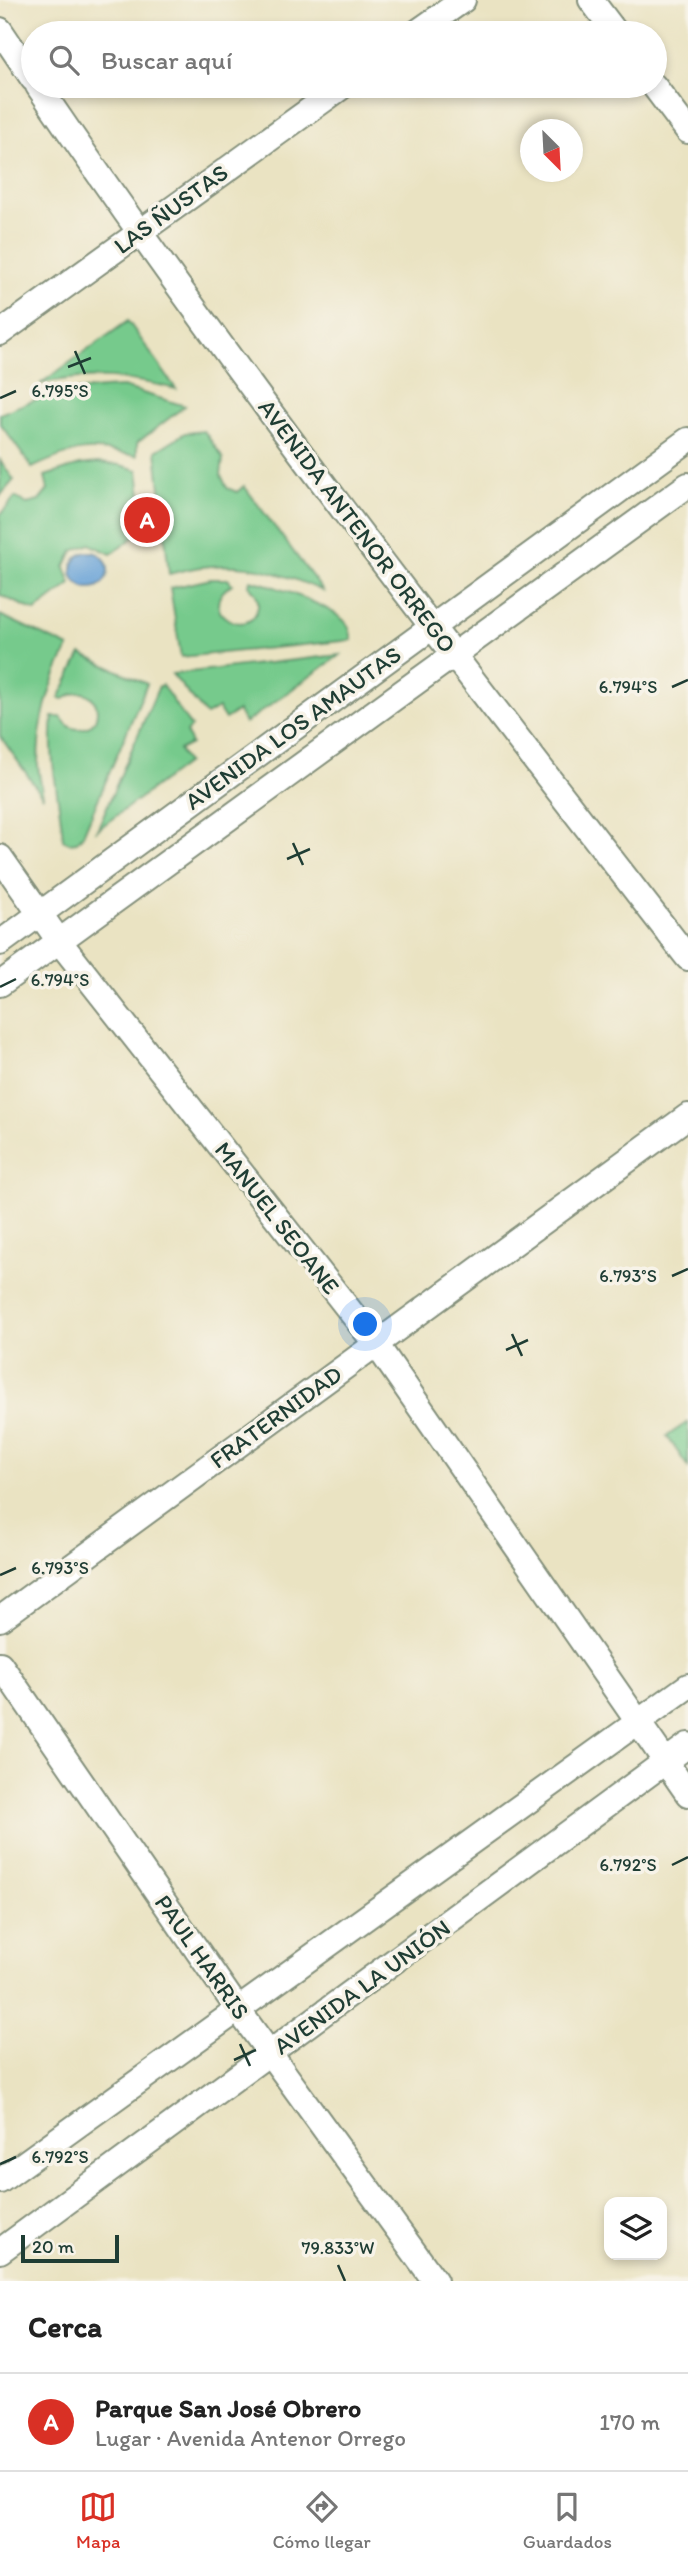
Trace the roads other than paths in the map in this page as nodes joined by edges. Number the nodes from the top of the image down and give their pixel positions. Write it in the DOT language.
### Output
graph roads {
  1 [pos="463,0"];
  2 [pos="591,0"];
  3 [pos="433,21"];
  4 [pos="607,21"];
  5 [pos="0,30"];
  6 [pos="21,61"];
  7 [pos="46,98"];
  8 [pos="326,98"];
  9 [pos="663,98"];
  10 [pos="688,131"];
  11 [pos="138,233"];
  12 [pos="0,333"];
  13 [pos="688,440"];
  14 [pos="688,485"];
  15 [pos="432,627"];
  16 [pos="453,656"];
  17 [pos="0,857"];
  18 [pos="40,913"];
  19 [pos="59,941"];
  20 [pos="0,943"];
  21 [pos="688,958"];
  22 [pos="0,985"];
  23 [pos="688,1116"];
  24 [pos="376,1344"];
  25 [pos="0,1619"];
  26 [pos="0,1664"];
  27 [pos="688,1686"];
  28 [pos="637,1723"];
  29 [pos="688,1745"];
  30 [pos="665,1762"];
  31 [pos="688,1794"];
  32 [pos="239,2011"];
  33 [pos="270,2054"];
  34 [pos="0,2181"];
  35 [pos="0,2251"];
  36 [pos="435,2281"];
  1 -- 3 [label="street"];
  2 -- 4 [label="street"];
  5 -- 6 [label="street"];
  7 -- 11 [label="street, AVENIDA ANTENOR ORREGO"];
  8 -- 11 [label="street, LAS ÑUSTAS"];
  9 -- 10 [label="street"];
  11 -- 12 [label="street, LAS ÑUSTAS"];
  11 -- 15 [label="street, AVENIDA ANTENOR ORREGO"];
  13 -- 15 [label="street, AVENIDA LOS AMAUTAS"];
  14 -- 16 [label="street, AVENIDA LOS AMAUTAS"];
  15 -- 16 [label="street, AVENIDA ANTENOR ORREGO"];
  15 -- 18 [label="street, AVENIDA LOS AMAUTAS"];
  16 -- 19 [label="street, AVENIDA LOS AMAUTAS"];
  16 -- 21 [label="street, AVENIDA ANTENOR ORREGO"];
  17 -- 18 [label="street, MANUEL SEOANE"];
  18 -- 19 [label="street, MANUEL SEOANE"];
  18 -- 20 [label="street, AVENIDA LOS AMAUTAS"];
  19 -- 22 [label="street, AVENIDA LOS AMAUTAS"];
  19 -- 24 [label="street, MANUEL SEOANE"];
  23 -- 24 [label="street, FRATERNIDAD"];
  24 -- 25 [label="street, FRATERNIDAD"];
  24 -- 28 [label="street, MANUEL SEOANE"];
  26 -- 32 [label="street, PAUL HARRIS"];
  27 -- 28 [label="street"];
  28 -- 30 [label="street, MANUEL SEOANE"];
  28 -- 32 [label="street"];
  29 -- 30 [label="street, AVENIDA LA UNIÓN"];
  30 -- 31 [label="street, MANUEL SEOANE"];
  30 -- 33 [label="street, AVENIDA LA UNIÓN"];
  32 -- 33 [label="street, PAUL HARRIS"];
  32 -- 34 [label="street"];
  33 -- 35 [label="street, AVENIDA LA UNIÓN"];
  33 -- 36 [label="street, PAUL HARRIS"];
}
